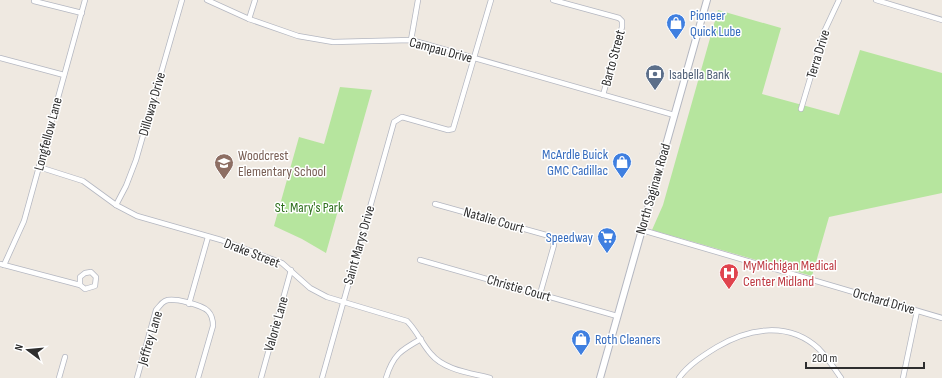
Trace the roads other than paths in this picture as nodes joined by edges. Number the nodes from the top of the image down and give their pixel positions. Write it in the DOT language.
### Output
graph roads {
  1 [pos="85,0"];
  2 [pos="182,0"];
  3 [pos="207,0"];
  4 [pos="254,0"];
  5 [pos="418,0"];
  6 [pos="490,0"];
  7 [pos="553,0"];
  8 [pos="707,0"];
  9 [pos="839,0"];
  10 [pos="876,0"];
  11 [pos="34,1"];
  12 [pos="884,1"];
  13 [pos="82,13"];
  14 [pos="249,19"];
  15 [pos="942,20"];
  16 [pos="411,40"];
  17 [pos="0,58"];
  18 [pos="474,59"];
  19 [pos="64,75"];
  20 [pos="603,95"];
  21 [pos="801,109"];
  22 [pos="674,115"];
  23 [pos="39,167"];
  24 [pos="435,204"];
  25 [pos="116,205"];
  26 [pos="642,230"];
  27 [pos="208,237"];
  28 [pos="420,260"];
  29 [pos="2,265"];
  30 [pos="291,270"];
  31 [pos="80,285"];
  32 [pos="540,294"];
  33 [pos="343,302"];
  34 [pos="189,304"];
  35 [pos="917,311"];
  36 [pos="617,316"];
  37 [pos="942,318"];
  38 [pos="421,339"];
  39 [pos="66,357"];
  40 [pos="59,378"];
  41 [pos="137,378"];
  42 [pos="198,378"];
  43 [pos="261,378"];
  44 [pos="322,378"];
  45 [pos="386,378"];
  46 [pos="490,378"];
  47 [pos="600,378"];
  48 [pos="679,378"];
  49 [pos="841,378"];
  50 [pos="903,378"];
  1 -- 13 [label="street, Longfellow Lane"];
  2 -- 25 [label="street, Dilloway Drive"];
  3 -- 14 [label="street, Campau Drive"];
  4 -- 14 [label="street"];
  5 -- 16 [label="street"];
  6 -- 18 [label="street"];
  7 -- 20 [label="street, Barto Street"];
  8 -- 22 [label="main road, North Saginaw Road"];
  9 -- 21 [label="street, Terra Drive"];
  10 -- 12 [label="street"];
  11 -- 13 [label="street"];
  12 -- 15 [label="street"];
  13 -- 19 [label="street, Longfellow Lane"];
  14 -- 16 [label="street, Campau Drive"];
  16 -- 18 [label="street, Campau Drive"];
  17 -- 19 [label="street"];
  18 -- 20 [label="street, Campau Drive"];
  18 -- 33 [label="street, Saint Marys Drive"];
  19 -- 23 [label="street, Longfellow Lane"];
  20 -- 22 [label="street, Campau Drive"];
  22 -- 26 [label="main road, North Saginaw Road"];
  23 -- 25 [label="street, Drake Street"];
  23 -- 29 [label="street, Longfellow Lane"];
  24 -- 32 [label="street, Natalie Court"];
  25 -- 27 [label="street, Drake Street"];
  26 -- 35 [label="street, Orchard Drive"];
  26 -- 36 [label="main road, North Saginaw Road"];
  27 -- 30 [label="street, Drake Street"];
  27 -- 34 [label="street"];
  28 -- 32 [label="street, Christie Court"];
  29 -- 31 [label="street"];
  30 -- 33 [label="street, Drake Street"];
  30 -- 43 [label="street, Valorie Lane"];
  32 -- 36 [label="street, Christie Court"];
  33 -- 38 [label="street, Drake Street"];
  33 -- 44 [label="street, Saint Marys Drive"];
  34 -- 41 [label="street, Jeffrey Lane"];
  34 -- 42 [label="street, Jeffrey Lane"];
  35 -- 37 [label="street, Orchard Drive"];
  35 -- 50 [label="street"];
  36 -- 47 [label="main road, North Saginaw Road"];
  38 -- 45 [label="street"];
  38 -- 46 [label="street, Drake Street"];
  39 -- 40 [label="street"];
  48 -- 49 [label="street"];
}
